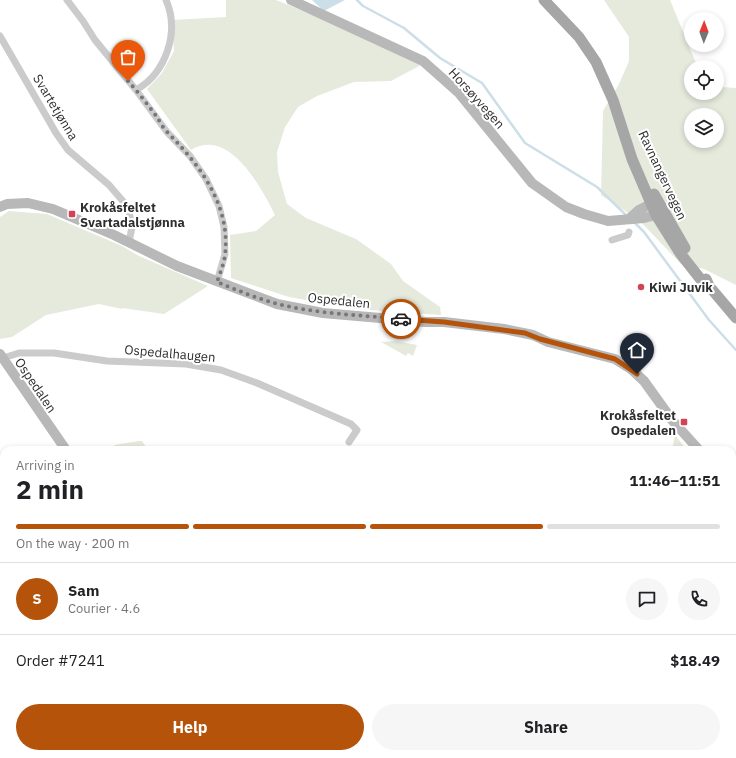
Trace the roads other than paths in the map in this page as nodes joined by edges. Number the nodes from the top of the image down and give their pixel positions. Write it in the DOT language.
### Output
graph roads {
  1 [pos="68,0"];
  2 [pos="166,0"];
  3 [pos="291,0"];
  4 [pos="544,0"];
  5 [pos="0,36"];
  6 [pos="136,90"];
  7 [pos="0,207"];
  8 [pos="656,208"];
  9 [pos="629,232"];
  10 [pos="612,240"];
  11 [pos="129,242"];
  12 [pos="217,282"];
  13 [pos="736,318"];
  14 [pos="1,356"];
  15 [pos="350,442"];
  16 [pos="63,446"];
  17 [pos="695,446"];
  1 -- 6 [label="street"];
  2 -- 6 [label="street"];
  3 -- 8 [label="street, Horsøyvegen"];
  4 -- 8 [label="main road, Ravnangervegen"];
  5 -- 11 [label="street, Svartetjønna"];
  6 -- 12 [label="street"];
  7 -- 11 [label="street, Ospedalen"];
  8 -- 13 [label="main road, Ravnangervegen"];
  9 -- 10 [label="street"];
  11 -- 12 [label="street, Ospedalen"];
  12 -- 17 [label="street, Ospedalen"];
  14 -- 15 [label="street, Ospedalhaugen"];
  14 -- 16 [label="street, Ospedalen"];
}
